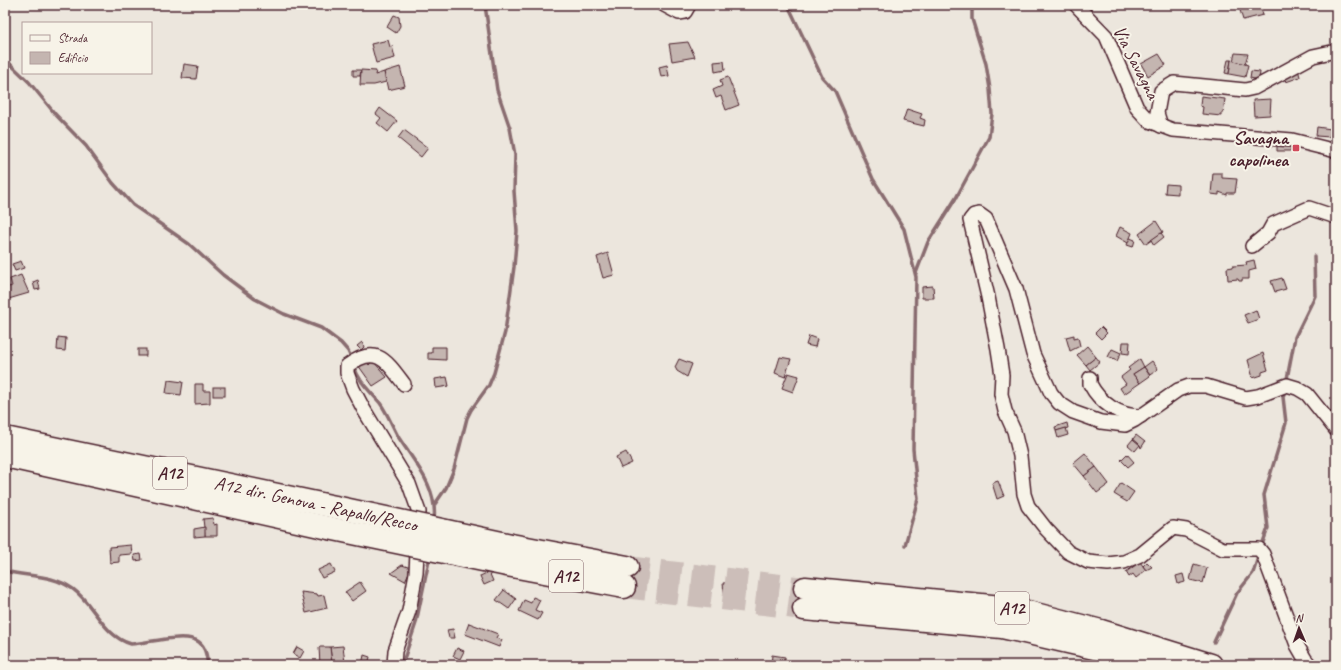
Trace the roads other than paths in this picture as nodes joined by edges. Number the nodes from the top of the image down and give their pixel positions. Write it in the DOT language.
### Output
graph roads {
  1 [pos="664,5"];
  2 [pos="689,5"];
  3 [pos="1076,5"];
  4 [pos="1336,51"];
  5 [pos="1161,126"];
  6 [pos="1330,150"];
  7 [pos="1336,161"];
  8 [pos="1336,217"];
  9 [pos="1252,246"];
  10 [pos="1090,378"];
  11 [pos="404,384"];
  12 [pos="1141,416"];
  13 [pos="1336,430"];
  14 [pos="5,438"];
  15 [pos="5,456"];
  16 [pos="509,555"];
  17 [pos="626,577"];
  18 [pos="394,665"];
  19 [pos="1155,665"];
  20 [pos="1211,665"];
  21 [pos="1310,665"];
  1 -- 2 [label="street"];
  3 -- 5 [label="street, Via Savagna"];
  4 -- 5 [label="street"];
  5 -- 6 [label="street, Via Savagna"];
  6 -- 7 [label="street"];
  8 -- 9 [label="street"];
  10 -- 12 [label="street"];
  11 -- 18 [label="street"];
  12 -- 13 [label="street"];
  12 -- 21 [label="street"];
  14 -- 16 [label="highway, A12 dir. Genova - Rapallo/Recco / A12, bridge"];
  15 -- 16 [label="highway, A12, bridge"];
  16 -- 17 [label="highway, A12 dir. Genova - Rapallo/Recco / A12"];
  19 -- 20 [label="highway, A12"];
}
